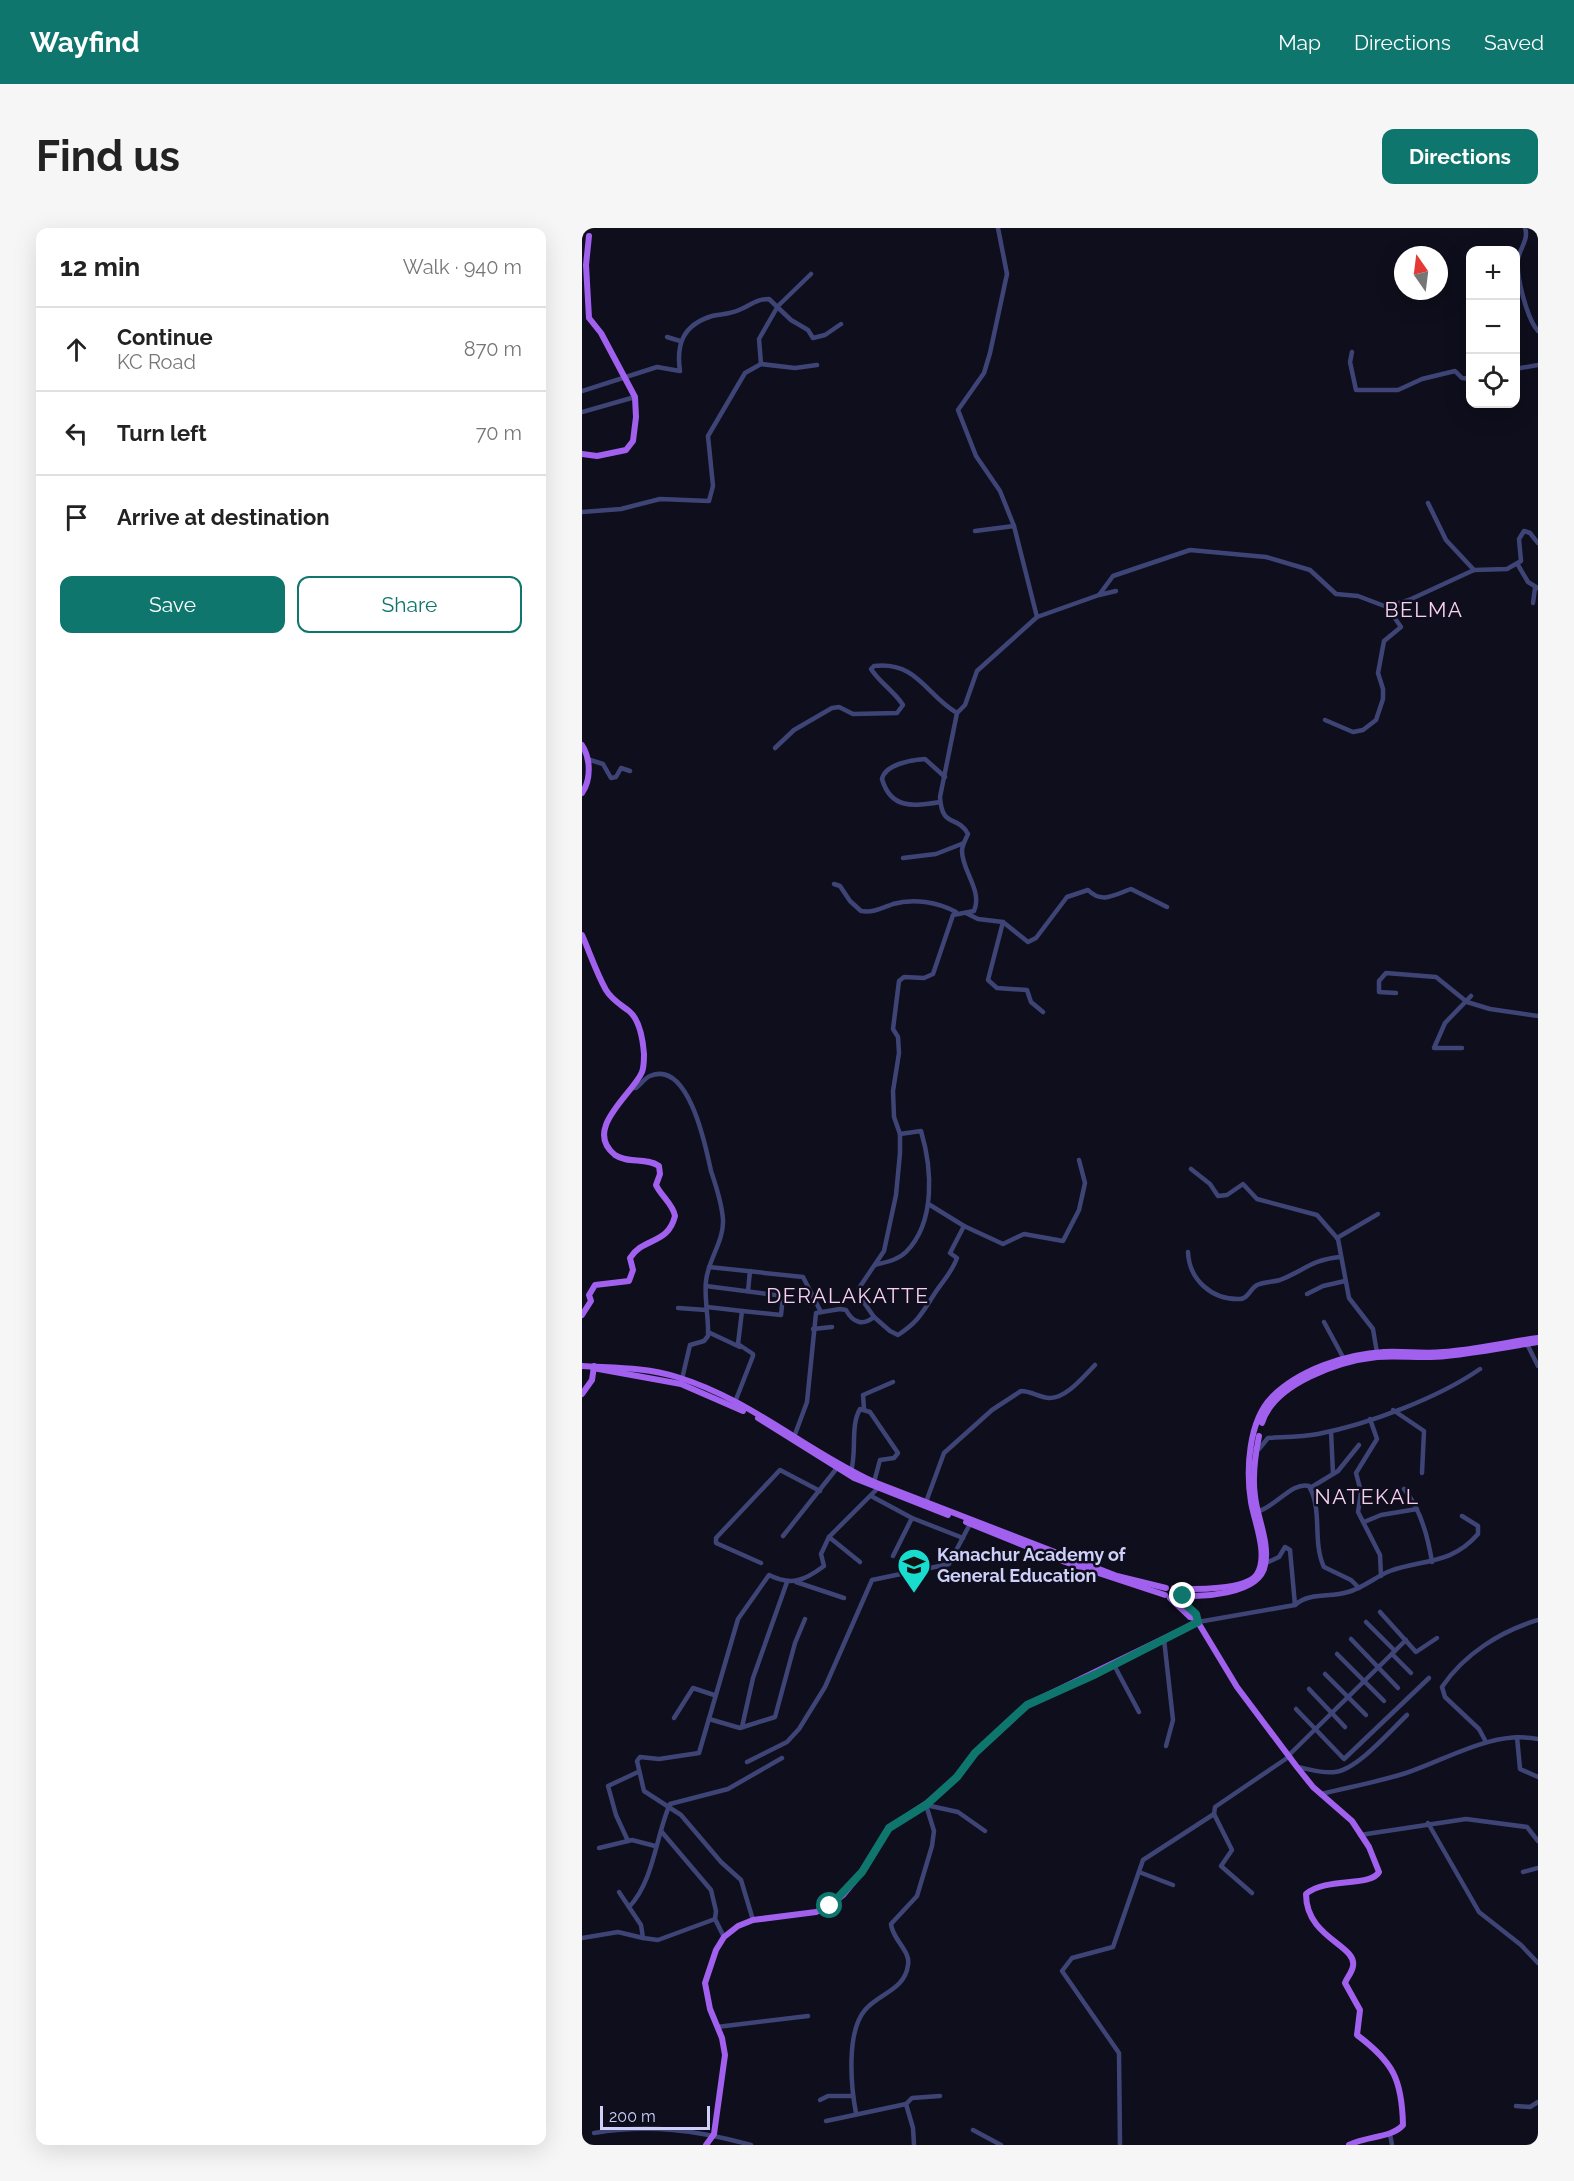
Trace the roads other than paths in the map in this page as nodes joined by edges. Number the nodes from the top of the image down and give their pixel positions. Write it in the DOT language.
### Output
graph roads {
  1 [pos="586,228"];
  2 [pos="999,228"];
  3 [pos="1534,228"];
  4 [pos="1526,229"];
  5 [pos="590,236"];
  6 [pos="811,274"];
  7 [pos="778,306"];
  8 [pos="585,318"];
  9 [pos="841,324"];
  10 [pos="1538,331"];
  11 [pos="667,337"];
  12 [pos="680,341"];
  13 [pos="1352,352"];
  14 [pos="761,364"];
  15 [pos="817,365"];
  16 [pos="1538,365"];
  17 [pos="1520,368"];
  18 [pos="626,378"];
  19 [pos="1466,378"];
  20 [pos="582,391"];
  21 [pos="635,397"];
  22 [pos="582,412"];
  23 [pos="582,454"];
  24 [pos="1428,503"];
  25 [pos="582,512"];
  26 [pos="1014,526"];
  27 [pos="975,531"];
  28 [pos="1538,543"];
  29 [pos="1518,565"];
  30 [pos="1474,570"];
  31 [pos="1536,588"];
  32 [pos="1116,591"];
  33 [pos="1099,595"];
  34 [pos="1533,603"];
  35 [pos="1387,607"];
  36 [pos="1037,617"];
  37 [pos="957,713"];
  38 [pos="1325,720"];
  39 [pos="582,745"];
  40 [pos="775,748"];
  41 [pos="587,759"];
  42 [pos="630,771"];
  43 [pos="945,777"];
  44 [pos="582,793"];
  45 [pos="940,802"];
  46 [pos="964,843"];
  47 [pos="903,858"];
  48 [pos="834,884"];
  49 [pos="1167,907"];
  50 [pos="956,912"];
  51 [pos="966,913"];
  52 [pos="1003,922"];
  53 [pos="582,935"];
  54 [pos="1396,993"];
  55 [pos="1471,996"];
  56 [pos="1467,1002"];
  57 [pos="1043,1012"];
  58 [pos="1538,1016"];
  59 [pos="1462,1048"];
  60 [pos="629,1088"];
  61 [pos="900,1134"];
  62 [pos="1079,1160"];
  63 [pos="1191,1169"];
  64 [pos="930,1205"];
  65 [pos="1377,1214"];
  66 [pos="964,1226"];
  67 [pos="1338,1239"];
  68 [pos="1188,1252"];
  69 [pos="1340,1257"];
  70 [pos="876,1264"];
  71 [pos="709,1267"];
  72 [pos="750,1271"];
  73 [pos="1345,1281"];
  74 [pos="706,1286"];
  75 [pos="748,1291"];
  76 [pos="1307,1294"];
  77 [pos="678,1308"];
  78 [pos="707,1308"];
  79 [pos="742,1311"];
  80 [pos="821,1312"];
  81 [pos="582,1315"];
  82 [pos="874,1317"];
  83 [pos="1324,1322"];
  84 [pos="832,1327"];
  85 [pos="813,1329"];
  86 [pos="708,1332"];
  87 [pos="1538,1340"];
  88 [pos="1526,1342"];
  89 [pos="740,1347"];
  90 [pos="1377,1355"];
  91 [pos="1344,1359"];
  92 [pos="1095,1365"];
  93 [pos="590,1366"];
  94 [pos="1538,1366"];
  95 [pos="1480,1369"];
  96 [pos="682,1381"];
  97 [pos="893,1383"];
  98 [pos="582,1394"];
  99 [pos="735,1402"];
  100 [pos="864,1409"];
  101 [pos="1393,1410"];
  102 [pos="1370,1419"];
  103 [pos="1330,1431"];
  104 [pos="794,1437"];
  105 [pos="1359,1445"];
  106 [pos="1254,1449"];
  107 [pos="837,1468"];
  108 [pos="851,1472"];
  109 [pos="1422,1473"];
  110 [pos="1333,1474"];
  111 [pos="876,1485"];
  112 [pos="1310,1488"];
  113 [pos="1404,1490"];
  114 [pos="820,1491"];
  115 [pos="890,1491"];
  116 [pos="871,1496"];
  117 [pos="926,1502"];
  118 [pos="1417,1509"];
  119 [pos="1256,1512"];
  120 [pos="1462,1516"];
  121 [pos="912,1518"];
  122 [pos="959,1518"];
  123 [pos="1364,1522"];
  124 [pos="970,1524"];
  125 [pos="783,1536"];
  126 [pos="829,1537"];
  127 [pos="963,1538"];
  128 [pos="1016,1540"];
  129 [pos="893,1556"];
  130 [pos="860,1562"];
  131 [pos="1432,1562"];
  132 [pos="761,1563"];
  133 [pos="1266,1563"];
  134 [pos="1381,1576"];
  135 [pos="787,1582"];
  136 [pos="796,1582"];
  137 [pos="1359,1588"];
  138 [pos="1170,1593"];
  139 [pos="1190,1596"];
  140 [pos="844,1598"];
  141 [pos="1295,1605"];
  142 [pos="1187,1606"];
  143 [pos="1380,1611"];
  144 [pos="805,1619"];
  145 [pos="1197,1620"];
  146 [pos="1538,1620"];
  147 [pos="1366,1622"];
  148 [pos="1437,1638"];
  149 [pos="1164,1639"];
  150 [pos="1351,1639"];
  151 [pos="1406,1640"];
  152 [pos="1394,1652"];
  153 [pos="1337,1654"];
  154 [pos="1114,1665"];
  155 [pos="1378,1667"];
  156 [pos="1411,1673"];
  157 [pos="1325,1674"];
  158 [pos="1429,1678"];
  159 [pos="1364,1682"];
  160 [pos="1398,1688"];
  161 [pos="1309,1689"];
  162 [pos="714,1695"];
  163 [pos="1348,1697"];
  164 [pos="1384,1701"];
  165 [pos="1296,1709"];
  166 [pos="1139,1712"];
  167 [pos="1332,1713"];
  168 [pos="1366,1715"];
  169 [pos="1407,1715"];
  170 [pos="674,1718"];
  171 [pos="709,1719"];
  172 [pos="742,1727"];
  173 [pos="1345,1727"];
  174 [pos="1315,1730"];
  175 [pos="1517,1737"];
  176 [pos="1538,1739"];
  177 [pos="1486,1742"];
  178 [pos="1166,1746"];
  179 [pos="1289,1756"];
  180 [pos="782,1758"];
  181 [pos="747,1762"];
  182 [pos="1297,1767"];
  183 [pos="638,1772"];
  184 [pos="1538,1777"];
  185 [pos="1321,1794"];
  186 [pos="926,1805"];
  187 [pos="669,1807"];
  188 [pos="1214,1814"];
  189 [pos="1428,1823"];
  190 [pos="661,1831"];
  191 [pos="985,1831"];
  192 [pos="1360,1835"];
  193 [pos="628,1841"];
  194 [pos="1538,1841"];
  195 [pos="655,1846"];
  196 [pos="599,1848"];
  197 [pos="1538,1868"];
  198 [pos="1139,1872"];
  199 [pos="1523,1872"];
  200 [pos="1173,1885"];
  201 [pos="619,1892"];
  202 [pos="1252,1893"];
  203 [pos="629,1907"];
  204 [pos="715,1919"];
  205 [pos="753,1920"];
  206 [pos="724,1937"];
  207 [pos="582,1938"];
  208 [pos="643,1938"];
  209 [pos="1538,1963"];
  210 [pos="808,2016"];
  211 [pos="717,2027"];
  212 [pos="853,2096"];
  213 [pos="940,2096"];
  214 [pos="820,2100"];
  215 [pos="1538,2102"];
  216 [pos="906,2104"];
  217 [pos="1516,2106"];
  218 [pos="856,2114"];
  219 [pos="826,2121"];
  220 [pos="973,2130"];
  221 [pos="594,2133"];
  222 [pos="714,2134"];
  223 [pos="1390,2134"];
  224 [pos="987,2137"];
  225 [pos="706,2145"];
  226 [pos="751,2145"];
  227 [pos="914,2145"];
  228 [pos="987,2145"];
  229 [pos="1001,2145"];
  230 [pos="1120,2145"];
  231 [pos="1349,2145"];
  232 [pos="1392,2145"];
  1 -- 5 [label="street"];
  2 -- 26 [label="street"];
  3 -- 4 [label="street"];
  4 -- 10 [label="street"];
  5 -- 8 [label="main road"];
  6 -- 7 [label="street"];
  7 -- 9 [label="street"];
  7 -- 12 [label="street"];
  7 -- 14 [label="street"];
  8 -- 18 [label="main road"];
  11 -- 12 [label="street"];
  12 -- 18 [label="street"];
  13 -- 19 [label="street"];
  14 -- 15 [label="street"];
  14 -- 25 [label="street"];
  16 -- 17 [label="street"];
  18 -- 20 [label="street"];
  18 -- 21 [label="main road"];
  21 -- 22 [label="street"];
  21 -- 23 [label="main road"];
  24 -- 30 [label="street"];
  26 -- 27 [label="street"];
  26 -- 36 [label="street"];
  28 -- 29 [label="street"];
  29 -- 30 [label="street"];
  29 -- 31 [label="street"];
  30 -- 35 [label="street"];
  31 -- 34 [label="street"];
  32 -- 33 [label="street"];
  33 -- 35 [label="street"];
  33 -- 36 [label="street"];
  35 -- 38 [label="street"];
  36 -- 37 [label="street"];
  37 -- 40 [label="street"];
  37 -- 43 [label="street"];
  39 -- 41 [label="main road"];
  41 -- 42 [label="street"];
  41 -- 44 [label="main road"];
  43 -- 45 [label="street"];
  43 -- 45 [label="street"];
  45 -- 46 [label="street"];
  46 -- 47 [label="street"];
  46 -- 51 [label="street"];
  48 -- 50 [label="street"];
  49 -- 52 [label="street"];
  50 -- 51 [label="street"];
  50 -- 61 [label="street"];
  51 -- 52 [label="street"];
  52 -- 57 [label="street"];
  53 -- 60 [label="main road"];
  54 -- 56 [label="street"];
  55 -- 56 [label="street"];
  56 -- 58 [label="street"];
  56 -- 59 [label="street"];
  60 -- 71 [label="street"];
  60 -- 81 [label="main road"];
  61 -- 64 [label="street"];
  61 -- 70 [label="street"];
  62 -- 66 [label="street"];
  63 -- 67 [label="street"];
  64 -- 66 [label="street"];
  64 -- 70 [label="street"];
  65 -- 67 [label="street"];
  66 -- 82 [label="street"];
  67 -- 69 [label="street"];
  68 -- 69 [label="street"];
  69 -- 73 [label="street"];
  70 -- 82 [label="street"];
  71 -- 72 [label="street"];
  71 -- 74 [label="street"];
  72 -- 75 [label="street"];
  72 -- 80 [label="street"];
  73 -- 76 [label="street"];
  73 -- 90 [label="street"];
  74 -- 75 [label="street"];
  74 -- 78 [label="street"];
  75 -- 79 [label="street"];
  77 -- 78 [label="street"];
  78 -- 79 [label="street"];
  78 -- 86 [label="street"];
  79 -- 89 [label="street"];
  80 -- 82 [label="street"];
  80 -- 85 [label="street"];
  83 -- 91 [label="street"];
  84 -- 85 [label="street"];
  85 -- 104 [label="street"];
  86 -- 89 [label="street"];
  86 -- 96 [label="street"];
  87 -- 88 [label="main road"];
  88 -- 90 [label="main road"];
  88 -- 94 [label="street"];
  89 -- 99 [label="street"];
  90 -- 91 [label="main road"];
  90 -- 106 [label="main road"];
  91 -- 106 [label="main road"];
  92 -- 117 [label="street"];
  93 -- 96 [label="main road"];
  93 -- 98 [label="main road"];
  95 -- 101 [label="street"];
  96 -- 99 [label="main road"];
  96 -- 104 [label="main road"];
  97 -- 100 [label="street"];
  99 -- 104 [label="main road"];
  100 -- 108 [label="street"];
  100 -- 111 [label="street"];
  101 -- 102 [label="street"];
  101 -- 109 [label="street"];
  102 -- 103 [label="street"];
  102 -- 123 [label="street"];
  103 -- 106 [label="street"];
  103 -- 110 [label="street"];
  104 -- 107 [label="main road"];
  104 -- 108 [label="main road"];
  105 -- 110 [label="street"];
  106 -- 119 [label="main road"];
  107 -- 111 [label="main road"];
  107 -- 114 [label="street"];
  108 -- 111 [label="main road"];
  110 -- 112 [label="street"];
  111 -- 115 [label="main road"];
  111 -- 116 [label="street"];
  112 -- 119 [label="street"];
  112 -- 137 [label="street"];
  113 -- 118 [label="street"];
  114 -- 125 [label="street"];
  114 -- 132 [label="street"];
  115 -- 117 [label="main road"];
  115 -- 122 [label="main road"];
  116 -- 121 [label="street"];
  116 -- 126 [label="street"];
  117 -- 122 [label="main road"];
  118 -- 123 [label="street"];
  118 -- 131 [label="street"];
  119 -- 133 [label="main road"];
  119 -- 138 [label="main road"];
  120 -- 131 [label="street"];
  121 -- 127 [label="street"];
  121 -- 129 [label="street"];
  122 -- 124 [label="main road"];
  122 -- 128 [label="main road"];
  123 -- 134 [label="street"];
  124 -- 127 [label="street"];
  124 -- 128 [label="main road"];
  126 -- 130 [label="street"];
  126 -- 136 [label="street"];
  127 -- 181 [label="street"];
  128 -- 138 [label="main road"];
  131 -- 134 [label="street"];
  133 -- 139 [label="main road"];
  133 -- 141 [label="street"];
  134 -- 137 [label="street"];
  135 -- 136 [label="street"];
  135 -- 162 [label="street"];
  135 -- 172 [label="street"];
  136 -- 140 [label="street"];
  137 -- 141 [label="street"];
  138 -- 139 [label="main road"];
  138 -- 142 [label="main road"];
  138 -- 145 [label="main road"];
  139 -- 142 [label="main road"];
  141 -- 145 [label="street"];
  142 -- 145 [label="main road"];
  143 -- 151 [label="street"];
  144 -- 172 [label="street"];
  145 -- 149 [label="main road"];
  145 -- 179 [label="main road"];
  146 -- 177 [label="street"];
  147 -- 152 [label="street"];
  148 -- 151 [label="street"];
  149 -- 154 [label="main road"];
  149 -- 178 [label="street"];
  150 -- 155 [label="street"];
  151 -- 152 [label="street"];
  152 -- 155 [label="street"];
  152 -- 156 [label="street"];
  153 -- 159 [label="street"];
  154 -- 166 [label="street"];
  154 -- 186 [label="main road"];
  155 -- 159 [label="street"];
  155 -- 160 [label="street"];
  157 -- 163 [label="street"];
  158 -- 174 [label="street"];
  159 -- 163 [label="street"];
  159 -- 164 [label="street"];
  161 -- 167 [label="street"];
  162 -- 170 [label="street"];
  162 -- 171 [label="street"];
  163 -- 167 [label="street"];
  163 -- 168 [label="street"];
  165 -- 174 [label="street"];
  167 -- 173 [label="street"];
  167 -- 174 [label="street"];
  169 -- 182 [label="street"];
  171 -- 172 [label="street"];
  171 -- 183 [label="street"];
  174 -- 179 [label="street"];
  175 -- 176 [label="street"];
  175 -- 177 [label="street"];
  175 -- 184 [label="street"];
  177 -- 185 [label="street"];
  179 -- 182 [label="main road"];
  179 -- 188 [label="street"];
  180 -- 187 [label="street"];
  182 -- 185 [label="main road"];
  183 -- 187 [label="street"];
  183 -- 193 [label="street"];
  185 -- 192 [label="main road"];
  186 -- 191 [label="street"];
  186 -- 205 [label="main road"];
  186 -- 212 [label="street"];
  187 -- 190 [label="street"];
  187 -- 205 [label="street"];
  188 -- 198 [label="street"];
  188 -- 202 [label="street"];
  189 -- 192 [label="street"];
  189 -- 194 [label="street"];
  189 -- 209 [label="street"];
  190 -- 195 [label="street"];
  190 -- 204 [label="street"];
  192 -- 223 [label="main road"];
  193 -- 195 [label="street"];
  193 -- 196 [label="street"];
  195 -- 203 [label="street"];
  197 -- 199 [label="street"];
  198 -- 200 [label="street"];
  198 -- 230 [label="street"];
  201 -- 203 [label="street"];
  203 -- 208 [label="street"];
  204 -- 206 [label="street"];
  204 -- 208 [label="street"];
  205 -- 206 [label="main road"];
  206 -- 211 [label="main road"];
  207 -- 208 [label="street"];
  210 -- 211 [label="street"];
  211 -- 222 [label="main road"];
  212 -- 214 [label="street"];
  212 -- 218 [label="street"];
  213 -- 216 [label="street"];
  215 -- 217 [label="street"];
  216 -- 218 [label="street"];
  216 -- 227 [label="street"];
  218 -- 219 [label="street"];
  220 -- 224 [label="street"];
  221 -- 222 [label="street"];
  222 -- 225 [label="main road"];
  222 -- 226 [label="street"];
  223 -- 231 [label="main road"];
  223 -- 232 [label="street"];
  224 -- 228 [label="street"];
  224 -- 229 [label="street"];
}
